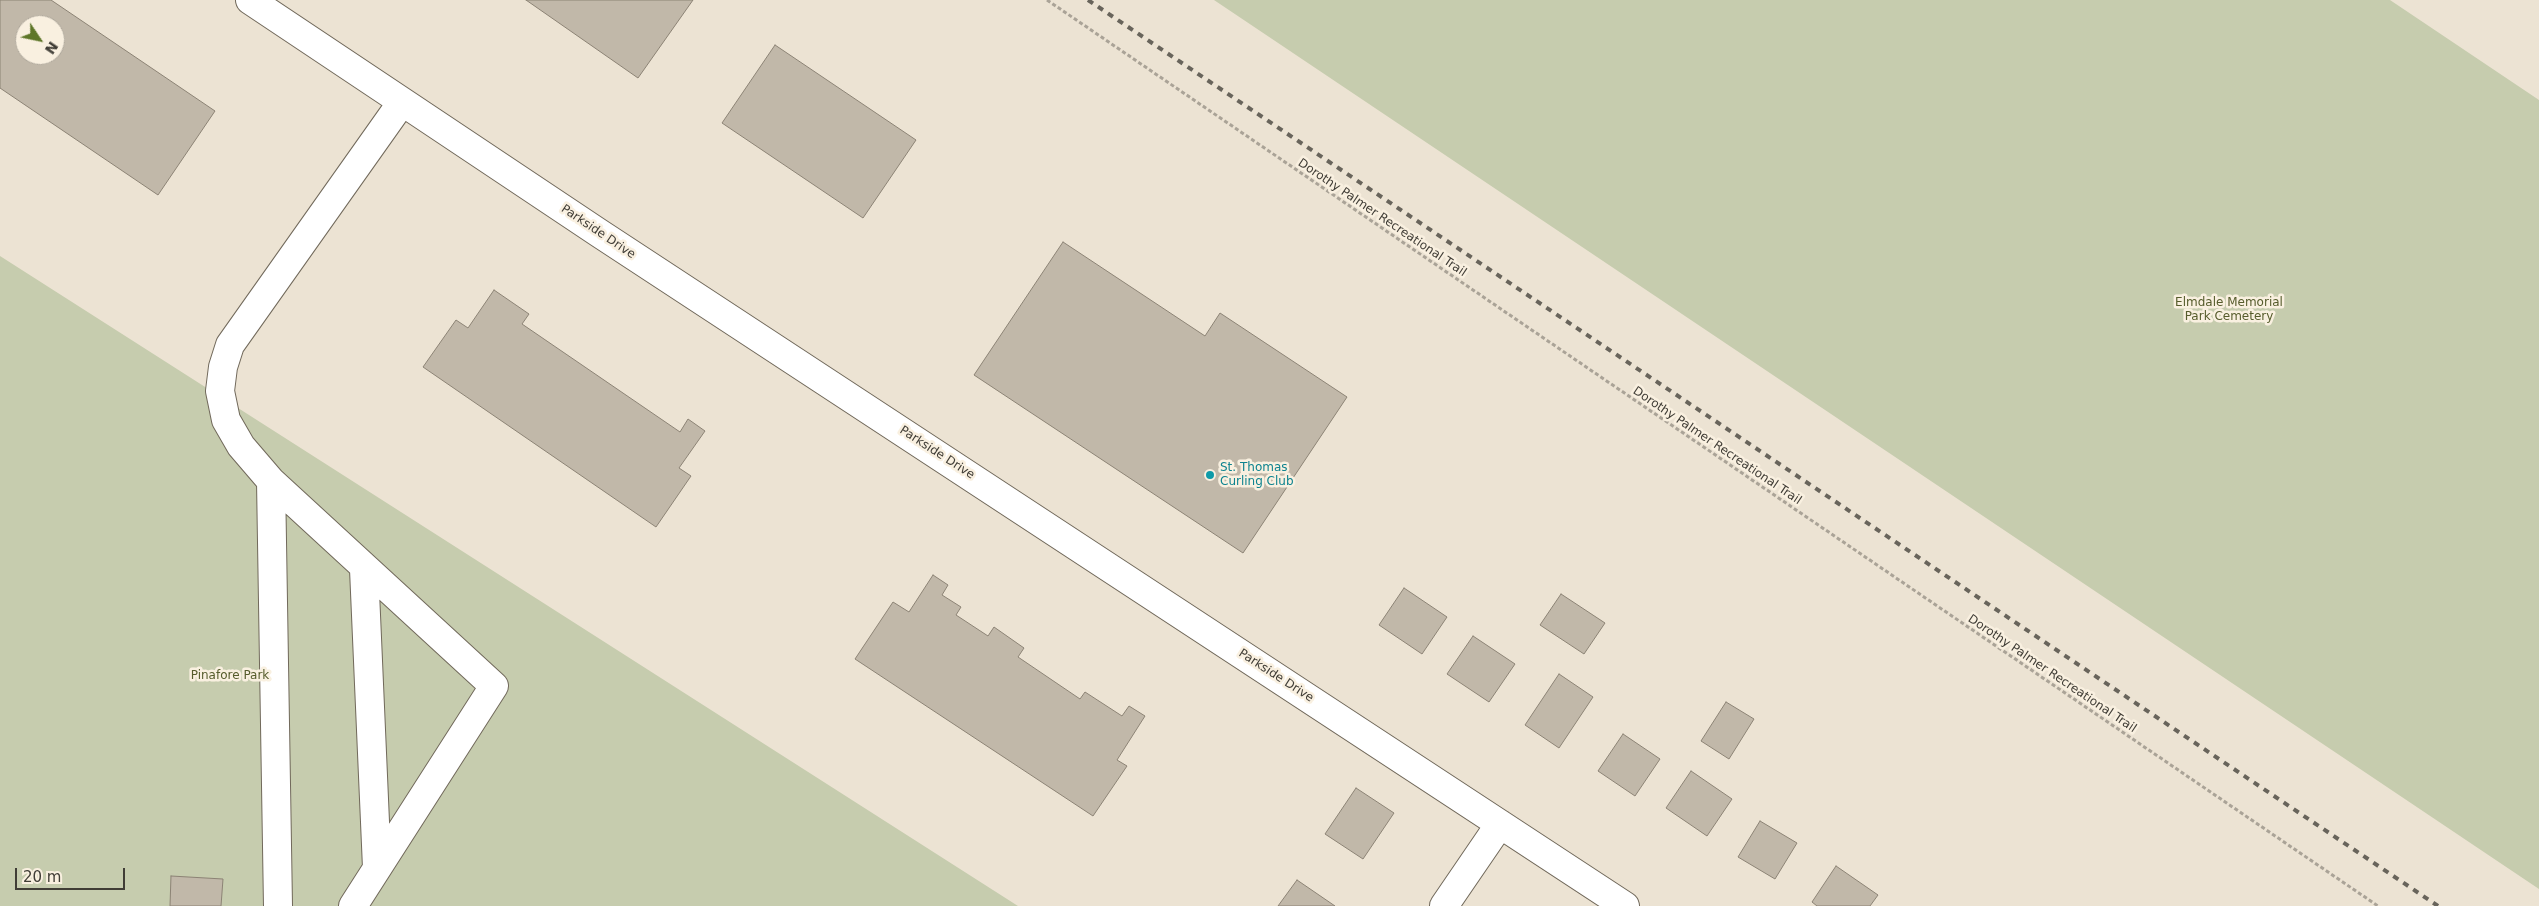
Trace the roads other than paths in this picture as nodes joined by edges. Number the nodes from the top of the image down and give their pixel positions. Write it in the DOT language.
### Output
graph roads {
  1 [pos="250,0"];
  2 [pos="402,102"];
  3 [pos="270,481"];
  4 [pos="364,569"];
  5 [pos="1500,824"];
  6 [pos="376,868"];
  7 [pos="278,906"];
  8 [pos="353,906"];
  9 [pos="1444,906"];
  10 [pos="1625,906"];
  1 -- 2 [label="street, Parkside Drive"];
  2 -- 3 [label="street"];
  2 -- 5 [label="street, Parkside Drive"];
  3 -- 4 [label="street"];
  3 -- 7 [label="street"];
  4 -- 6 [label="street"];
  4 -- 6 [label="street"];
  5 -- 9 [label="street"];
  5 -- 10 [label="street, Parkside Drive"];
  6 -- 8 [label="street"];
}
